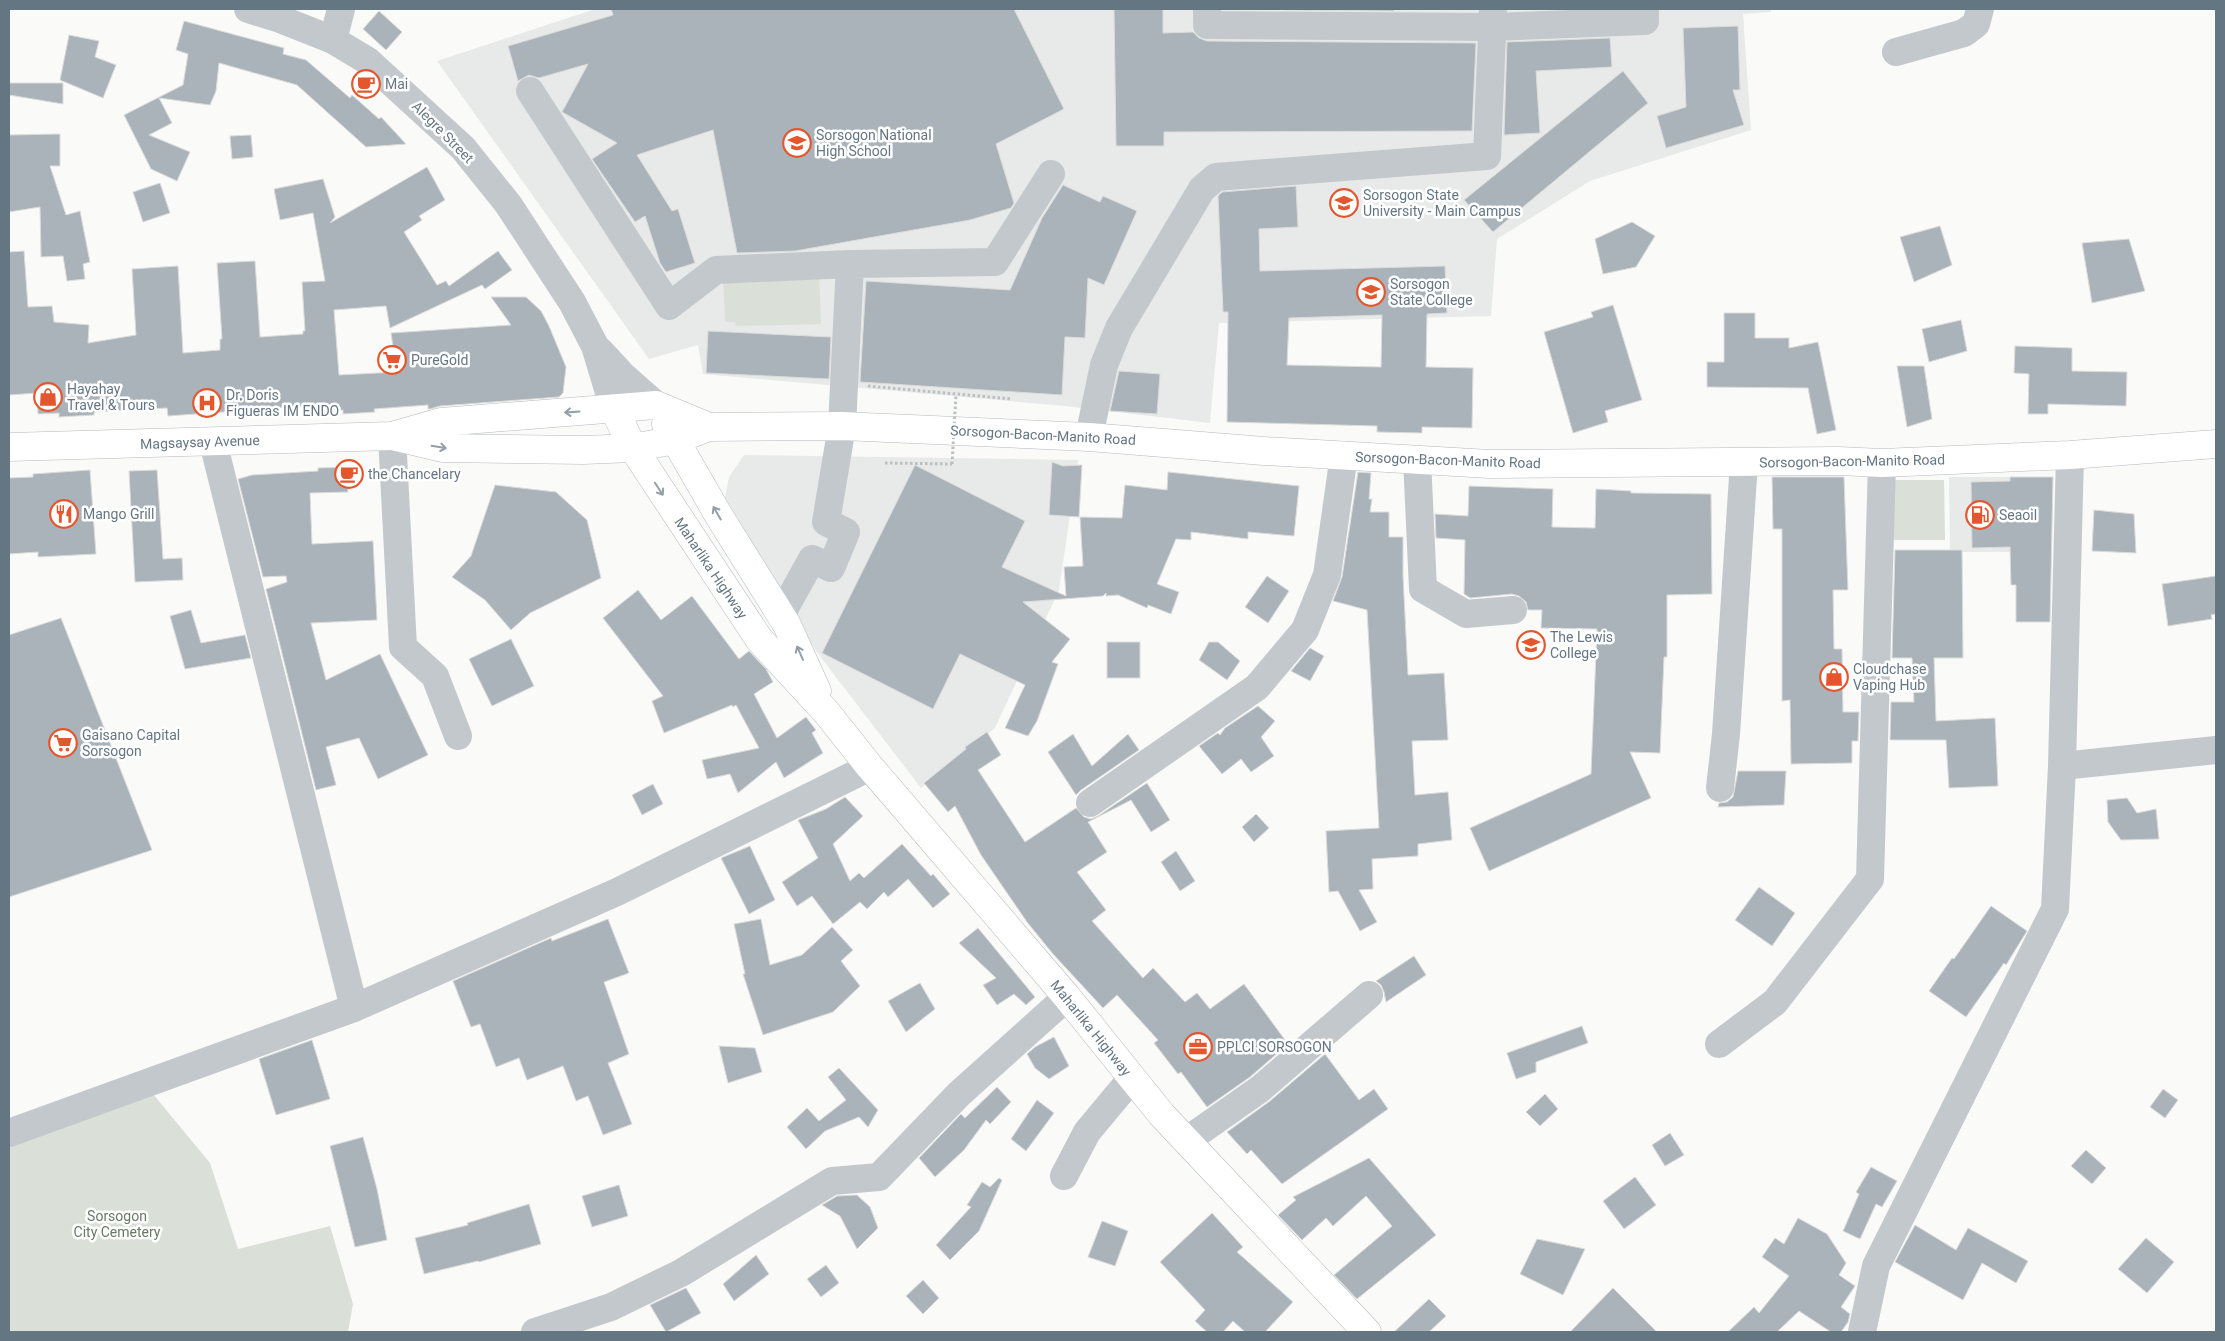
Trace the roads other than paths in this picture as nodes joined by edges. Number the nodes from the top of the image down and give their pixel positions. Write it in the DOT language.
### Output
graph roads {
  1 [pos="248,9"];
  2 [pos="341,9"];
  3 [pos="1207,9"];
  4 [pos="1645,9"];
  5 [pos="1980,9"];
  6 [pos="1493,18"];
  7 [pos="333,40"];
  8 [pos="1896,52"];
  9 [pos="530,91"];
  10 [pos="1051,174"];
  11 [pos="850,264"];
  12 [pos="595,346"];
  13 [pos="656,405"];
  14 [pos="614,409"];
  15 [pos="842,426"];
  16 [pos="709,427"];
  17 [pos="392,436"];
  18 [pos="1089,437"];
  19 [pos="675,440"];
  20 [pos="214,442"];
  21 [pos="2216,444"];
  22 [pos="9,447"];
  23 [pos="633,448"];
  24 [pos="1344,455"];
  25 [pos="2070,455"];
  26 [pos="1417,459"];
  27 [pos="1744,462"];
  28 [pos="1882,463"];
  29 [pos="1513,610"];
  30 [pos="781,615"];
  31 [pos="827,713"];
  32 [pos="458,736"];
  33 [pos="2216,750"];
  34 [pos="2062,766"];
  35 [pos="870,767"];
  36 [pos="1720,788"];
  37 [pos="1090,803"];
  38 [pos="1369,995"];
  39 [pos="1067,997"];
  40 [pos="354,1008"];
  41 [pos="1719,1044"];
  42 [pos="1132,1078"];
  43 [pos="9,1133"];
  44 [pos="1186,1141"];
  45 [pos="1064,1176"];
  46 [pos="535,1332"];
  47 [pos="1367,1332"];
  48 [pos="1862,1332"];
  1 -- 7 [label="street, Alegre Street"];
  2 -- 7 [label="street"];
  3 -- 6 [label="street"];
  4 -- 6 [label="street"];
  5 -- 8 [label="street"];
  6 -- 18 [label="street"];
  7 -- 12 [label="street, Alegre Street"];
  9 -- 11 [label="street"];
  10 -- 11 [label="street"];
  11 -- 15 [label="street"];
  12 -- 13 [label="street, Alegre Street"];
  12 -- 14 [label="street, Alegre Street"];
  13 -- 14 [label="main road, Magsaysay Avenue"];
  13 -- 16 [label="main road, Sorsogon-Bacon-Manito Road"];
  13 -- 19 [label="main road, Maharlika Highway"];
  14 -- 17 [label="main road, Magsaysay Avenue, one-way"];
  14 -- 23 [label="main road, Maharlika Highway"];
  15 -- 16 [label="main road, Sorsogon-Bacon-Manito Road"];
  15 -- 18 [label="main road, Sorsogon-Bacon-Manito Road"];
  15 -- 30 [label="street"];
  16 -- 19 [label="main road, Sorsogon-Bacon-Manito Road"];
  17 -- 20 [label="main road, Magsaysay Avenue"];
  17 -- 23 [label="main road, Magsaysay Avenue, one-way"];
  17 -- 32 [label="street"];
  18 -- 24 [label="main road, Sorsogon-Bacon-Manito Road"];
  19 -- 23 [label="main road, Magsaysay Avenue"];
  30 -- 19 [label="main road, Maharlika Highway, one-way"];
  20 -- 22 [label="main road, Magsaysay Avenue"];
  20 -- 40 [label="street"];
  21 -- 25 [label="main road, Sorsogon-Bacon-Manito Road"];
  23 -- 31 [label="main road, Maharlika Highway, one-way"];
  24 -- 26 [label="main road, Sorsogon-Bacon-Manito Road"];
  24 -- 37 [label="street"];
  25 -- 28 [label="main road, Sorsogon-Bacon-Manito Road"];
  25 -- 34 [label="street"];
  26 -- 27 [label="main road, Sorsogon-Bacon-Manito Road"];
  26 -- 29 [label="street"];
  27 -- 28 [label="main road, Sorsogon-Bacon-Manito Road"];
  27 -- 36 [label="street"];
  28 -- 41 [label="street"];
  31 -- 30 [label="main road, Maharlika Highway, one-way"];
  31 -- 35 [label="main road, Maharlika Highway"];
  33 -- 34 [label="street"];
  34 -- 48 [label="street"];
  35 -- 39 [label="main road, Maharlika Highway"];
  35 -- 40 [label="street"];
  38 -- 44 [label="street"];
  39 -- 42 [label="main road, Maharlika Highway"];
  39 -- 46 [label="street"];
  40 -- 43 [label="street"];
  42 -- 44 [label="main road, Maharlika Highway"];
  42 -- 45 [label="street"];
  44 -- 47 [label="main road, Maharlika Highway"];
}
